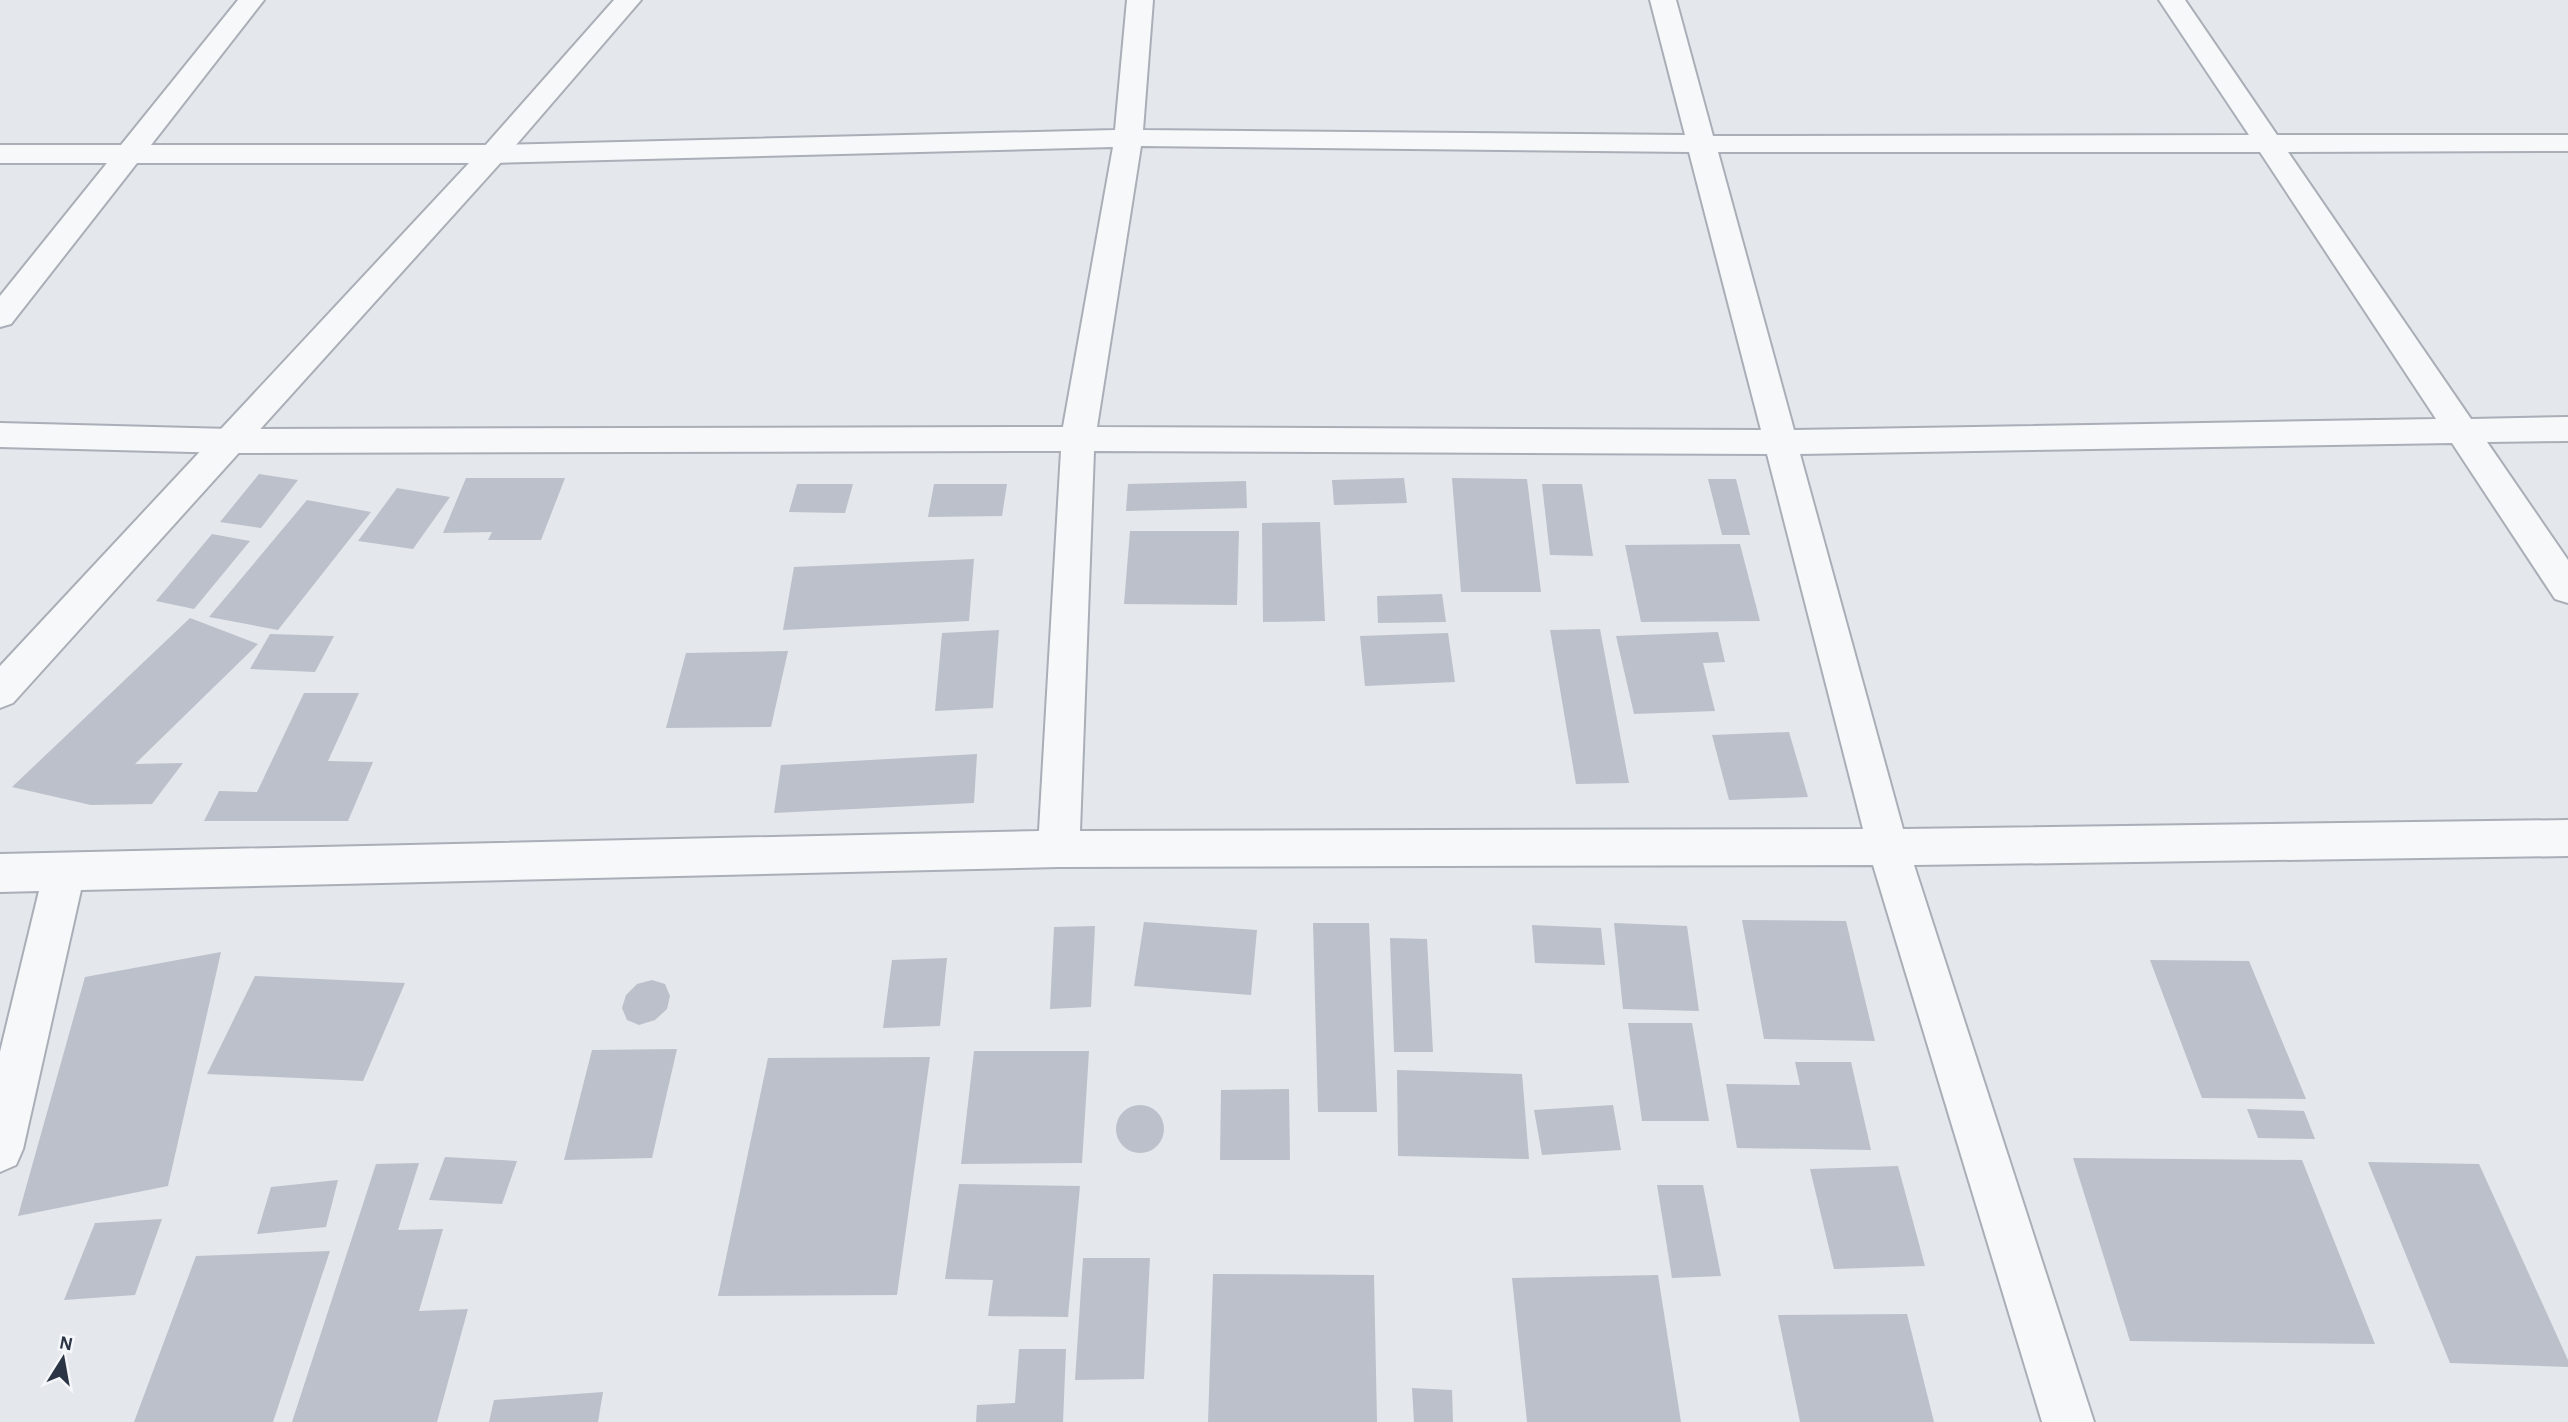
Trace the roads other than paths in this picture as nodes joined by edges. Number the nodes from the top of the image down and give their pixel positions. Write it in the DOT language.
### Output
graph roads {
  1 [pos="251,0"];
  2 [pos="628,0"];
  3 [pos="1140,0"];
  4 [pos="1663,0"];
  5 [pos="2172,0"];
  6 [pos="1128,138"];
  7 [pos="2568,143"];
  8 [pos="1702,144"];
  9 [pos="2267,145"];
  10 [pos="0,154"];
  11 [pos="128,154"];
  12 [pos="493,154"];
  13 [pos="0,317"];
  14 [pos="2568,429"];
  15 [pos="2463,432"];
  16 [pos="0,435"];
  17 [pos="1078,439"];
  18 [pos="230,441"];
  19 [pos="1779,442"];
  20 [pos="2568,589"];
  21 [pos="0,692"];
  22 [pos="2568,838"];
  23 [pos="1888,846"];
  24 [pos="1059,849"];
  25 [pos="64,872"];
  26 [pos="0,873"];
  27 [pos="0,1149"];
  28 [pos="2068,1422"];
  1 -- 11 [label="street"];
  2 -- 12 [label="street"];
  3 -- 6 [label="street"];
  4 -- 8 [label="street"];
  5 -- 9 [label="street"];
  6 -- 8 [label="street"];
  6 -- 12 [label="street"];
  6 -- 17 [label="street"];
  7 -- 9 [label="street"];
  8 -- 9 [label="street"];
  8 -- 19 [label="street"];
  9 -- 15 [label="street"];
  10 -- 11 [label="street"];
  11 -- 12 [label="street"];
  11 -- 13 [label="street"];
  12 -- 18 [label="street"];
  14 -- 15 [label="street"];
  15 -- 19 [label="street"];
  15 -- 20 [label="street"];
  16 -- 18 [label="street"];
  17 -- 18 [label="street"];
  17 -- 19 [label="street"];
  17 -- 24 [label="street"];
  18 -- 21 [label="street"];
  19 -- 23 [label="street"];
  22 -- 23 [label="street"];
  23 -- 24 [label="street"];
  23 -- 28 [label="street"];
  24 -- 25 [label="street"];
  25 -- 26 [label="street"];
  25 -- 27 [label="street"];
}
